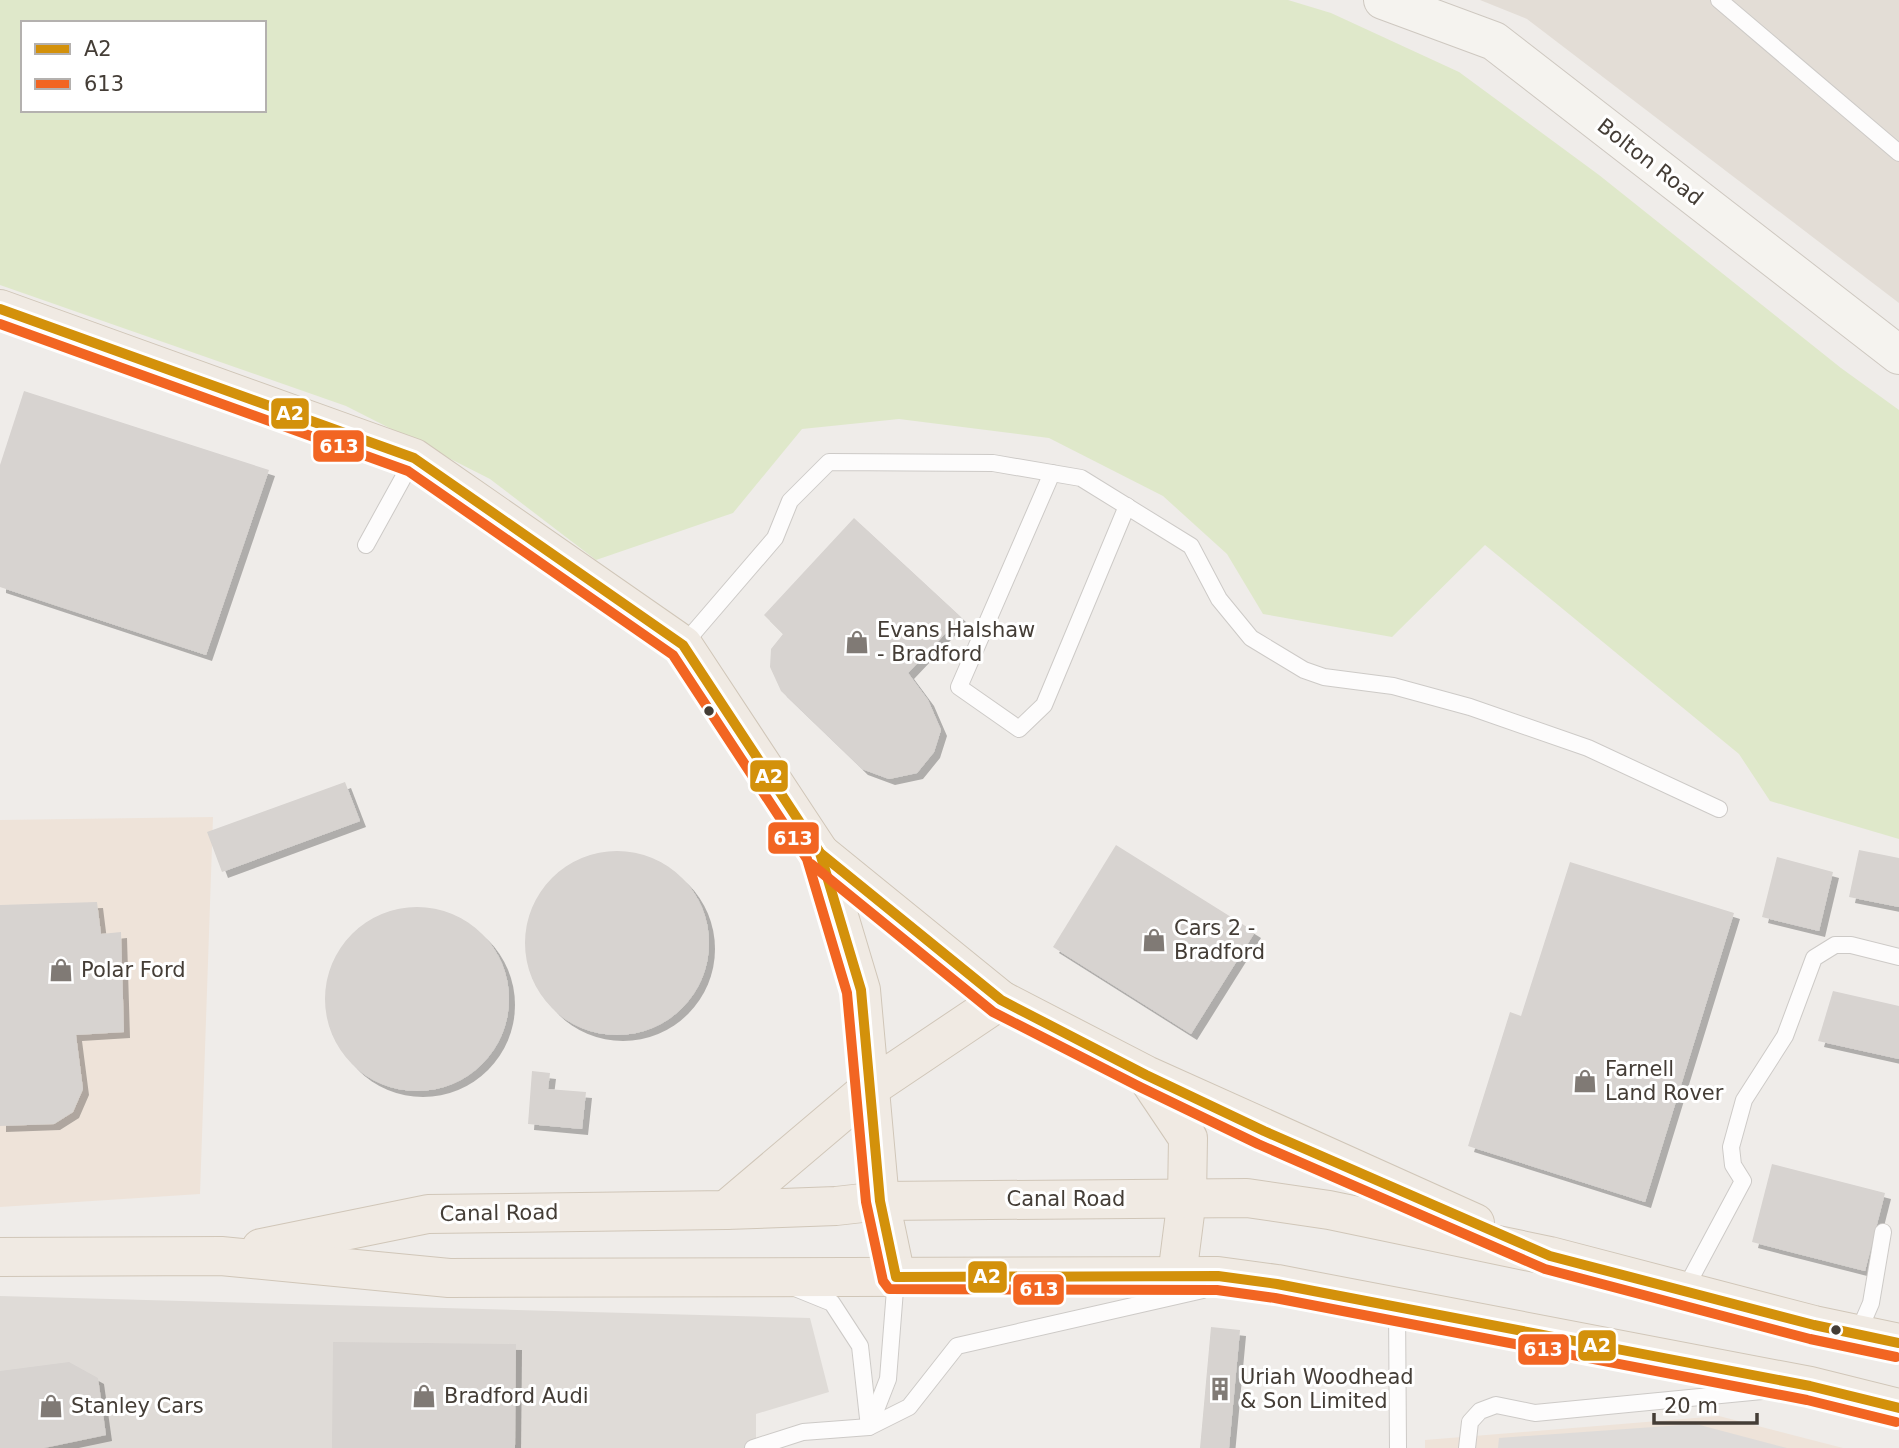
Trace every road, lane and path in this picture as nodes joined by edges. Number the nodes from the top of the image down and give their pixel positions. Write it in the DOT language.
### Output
graph roads {
  1 [pos="1382,0"];
  2 [pos="1719,0"];
  3 [pos="1899,153"];
  4 [pos="0,309"];
  5 [pos="1899,355"];
  6 [pos="414,458"];
  7 [pos="1052,473"];
  8 [pos="1127,506"];
  9 [pos="366,545"];
  10 [pos="683,645"];
  11 [pos="1719,809"];
  12 [pos="820,853"];
  13 [pos="1899,957"];
  14 [pos="1001,1000"];
  15 [pos="1146,1076"];
  16 [pos="870,1088"];
  17 [pos="1186,1198"];
  18 [pos="880,1201"];
  19 [pos="726,1209"];
  20 [pos="1883,1232"];
  21 [pos="221,1256"];
  22 [pos="1549,1256"];
  23 [pos="0,1257"];
  24 [pos="761,1275"];
  25 [pos="1177,1276"];
  26 [pos="1218,1276"];
  27 [pos="896,1277"];
  28 [pos="1684,1291"];
  29 [pos="1397,1307"];
  30 [pos="1858,1333"];
  31 [pos="1899,1343"];
  32 [pos="1810,1386"];
  33 [pos="1899,1408"];
  34 [pos="869,1427"];
  35 [pos="753,1448"];
  36 [pos="1398,1448"];
  37 [pos="1467,1448"];
  1 -- 5 [label="street, Bolton Road"];
  2 -- 3 [label="lane"];
  4 -- 6 [label="main road"];
  6 -- 9 [label="lane"];
  6 -- 10 [label="main road"];
  7 -- 8 [label="lane"];
  7 -- 8 [label="lane"];
  7 -- 10 [label="lane"];
  8 -- 11 [label="lane"];
  10 -- 12 [label="main road"];
  12 -- 14 [label="main road"];
  12 -- 16 [label="main road"];
  13 -- 28 [label="lane"];
  14 -- 15 [label="main road"];
  14 -- 16 [label="main road"];
  15 -- 17 [label="main road"];
  15 -- 22 [label="main road"];
  16 -- 18 [label="main road"];
  16 -- 19 [label="main road"];
  17 -- 18 [label="main road, Canal Road"];
  17 -- 22 [label="main road, Canal Road"];
  17 -- 25 [label="main road"];
  18 -- 19 [label="main road, Canal Road"];
  18 -- 27 [label="main road"];
  19 -- 21 [label="main road, Canal Road"];
  20 -- 30 [label="lane"];
  21 -- 23 [label="main road, Canal Road"];
  21 -- 24 [label="main road, Canal Road"];
  22 -- 28 [label="main road, Canal Road"];
  24 -- 27 [label="main road, Canal Road"];
  24 -- 34 [label="lane"];
  25 -- 26 [label="main road, Canal Road"];
  25 -- 27 [label="main road, Canal Road"];
  26 -- 29 [label="main road, Canal Road"];
  26 -- 34 [label="lane"];
  27 -- 34 [label="lane"];
  28 -- 30 [label="main road, Canal Road"];
  29 -- 32 [label="main road, Canal Road"];
  29 -- 36 [label="lane"];
  30 -- 31 [label="main road, Canal Road"];
  32 -- 33 [label="main road, Canal Road"];
  32 -- 37 [label="lane"];
  34 -- 35 [label="lane"];
}
